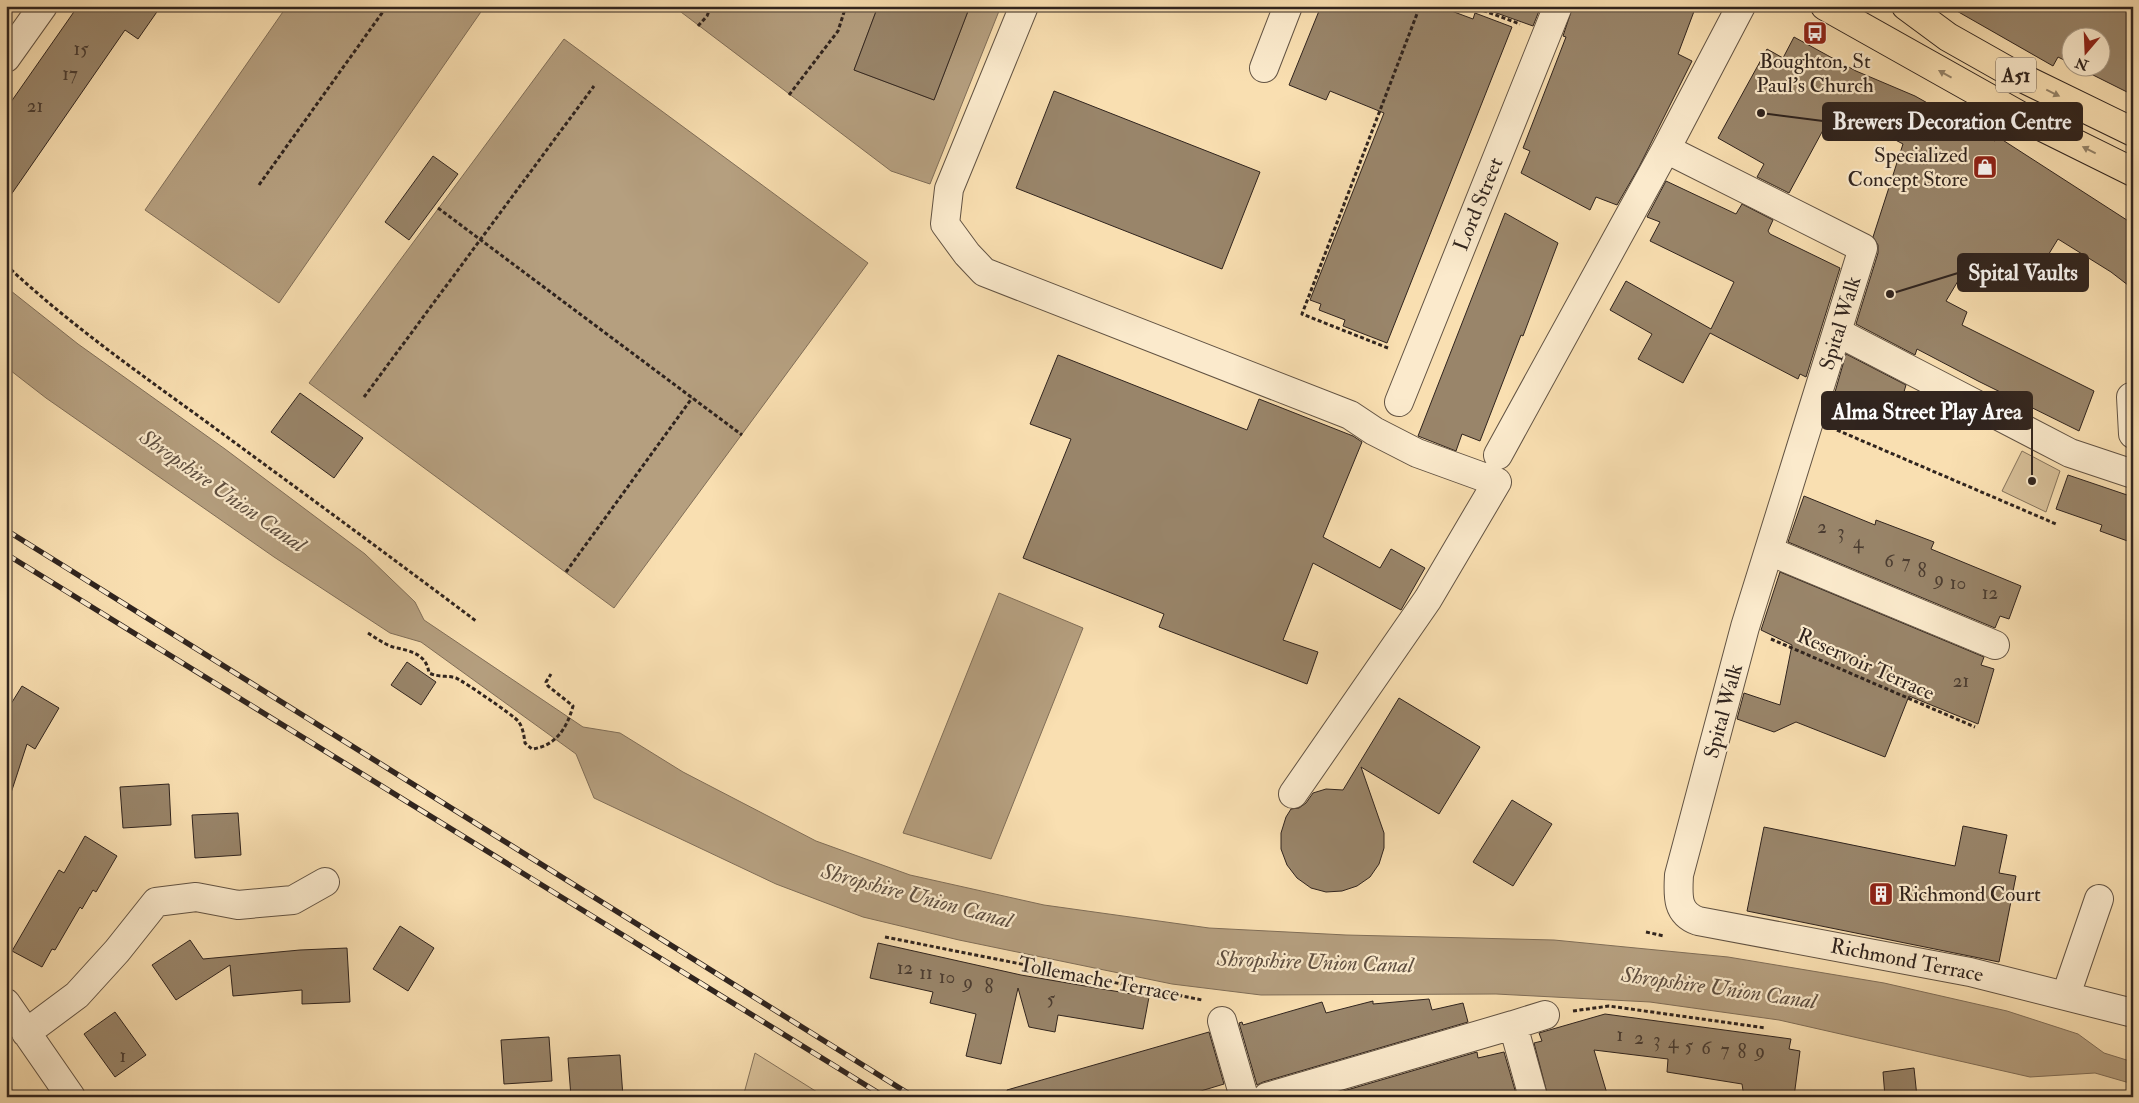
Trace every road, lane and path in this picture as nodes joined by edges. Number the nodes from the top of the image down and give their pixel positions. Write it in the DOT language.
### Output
graph roads {
  1 [pos="43,6"];
  2 [pos="387,6"];
  3 [pos="711,6"];
  4 [pos="846,6"];
  5 [pos="1024,6"];
  6 [pos="1288,6"];
  7 [pos="1420,6"];
  8 [pos="1472,6"];
  9 [pos="1558,6"];
  10 [pos="1741,6"];
  11 [pos="1825,6"];
  12 [pos="1906,6"];
  13 [pos="698,26"];
  14 [pos="1546,34"];
  15 [pos="6,58"];
  16 [pos="1264,68"];
  17 [pos="594,86"];
  18 [pos="789,95"];
  19 [pos="2133,132"];
  20 [pos="1666,149"];
  21 [pos="2133,172"];
  22 [pos="259,185"];
  23 [pos="438,208"];
  24 [pos="480,240"];
  25 [pos="6,265"];
  26 [pos="1837,332"];
  27 [pos="1416,359"];
  28 [pos="364,397"];
  29 [pos="2131,397"];
  30 [pos="692,398"];
  31 [pos="1399,402"];
  32 [pos="1811,419"];
  33 [pos="2133,434"];
  34 [pos="742,435"];
  35 [pos="1498,455"];
  36 [pos="2133,474"];
  37 [pos="2056,524"];
  38 [pos="1769,550"];
  39 [pos="566,572"];
  40 [pos="476,621"];
  41 [pos="1745,627"];
  42 [pos="368,633"];
  43 [pos="1995,645"];
  44 [pos="551,674"];
  45 [pos="1975,727"];
  46 [pos="1293,794"];
  47 [pos="325,882"];
  48 [pos="2099,899"];
  49 [pos="1682,911"];
  50 [pos="885,937"];
  51 [pos="2066,995"];
  52 [pos="6,1003"];
  53 [pos="2133,1013"];
  54 [pos="1545,1016"];
  55 [pos="1222,1021"];
  56 [pos="1512,1025"];
  57 [pos="1766,1028"];
  58 [pos="26,1033"];
  59 [pos="71,1097"];
  60 [pos="1244,1097"];
  61 [pos="1267,1097"];
  62 [pos="1533,1097"];
  1 -- 15 [label="street"];
  2 -- 22 [label="path"];
  3 -- 13 [label="path"];
  4 -- 18 [label="path"];
  5 -- 46 [label="street"];
  6 -- 16 [label="street"];
  7 -- 27 [label="path"];
  8 -- 14 [label="path"];
  9 -- 14 [label="street, Lord Street"];
  10 -- 20 [label="street"];
  21 -- 11 [label="highway, A51, one-way"];
  12 -- 19 [label="highway, A51, one-way"];
  14 -- 27 [label="street, Lord Street"];
  17 -- 24 [label="path"];
  20 -- 26 [label="street, Spital Walk"];
  20 -- 35 [label="street"];
  23 -- 24 [label="path"];
  24 -- 28 [label="path"];
  24 -- 30 [label="path"];
  25 -- 40 [label="path"];
  26 -- 32 [label="street, Spital Walk"];
  26 -- 36 [label="street"];
  27 -- 31 [label="street, Lord Street"];
  29 -- 33 [label="street"];
  30 -- 34 [label="path"];
  30 -- 39 [label="path"];
  32 -- 37 [label="path"];
  32 -- 38 [label="street, Spital Walk"];
  38 -- 41 [label="street, Spital Walk"];
  38 -- 43 [label="street"];
  41 -- 45 [label="path, Reservoir Terrace"];
  41 -- 49 [label="street, Spital Walk"];
  42 -- 44 [label="path"];
  47 -- 58 [label="street"];
  48 -- 51 [label="street"];
  49 -- 51 [label="street, Richmond Terrace"];
  50 -- 55 [label="path, Tollemache Terrace"];
  51 -- 53 [label="street, Richmond Terrace"];
  52 -- 58 [label="street"];
  54 -- 56 [label="street"];
  54 -- 57 [label="path"];
  55 -- 60 [label="street"];
  56 -- 61 [label="street"];
  56 -- 62 [label="street"];
  58 -- 59 [label="street"];
}
